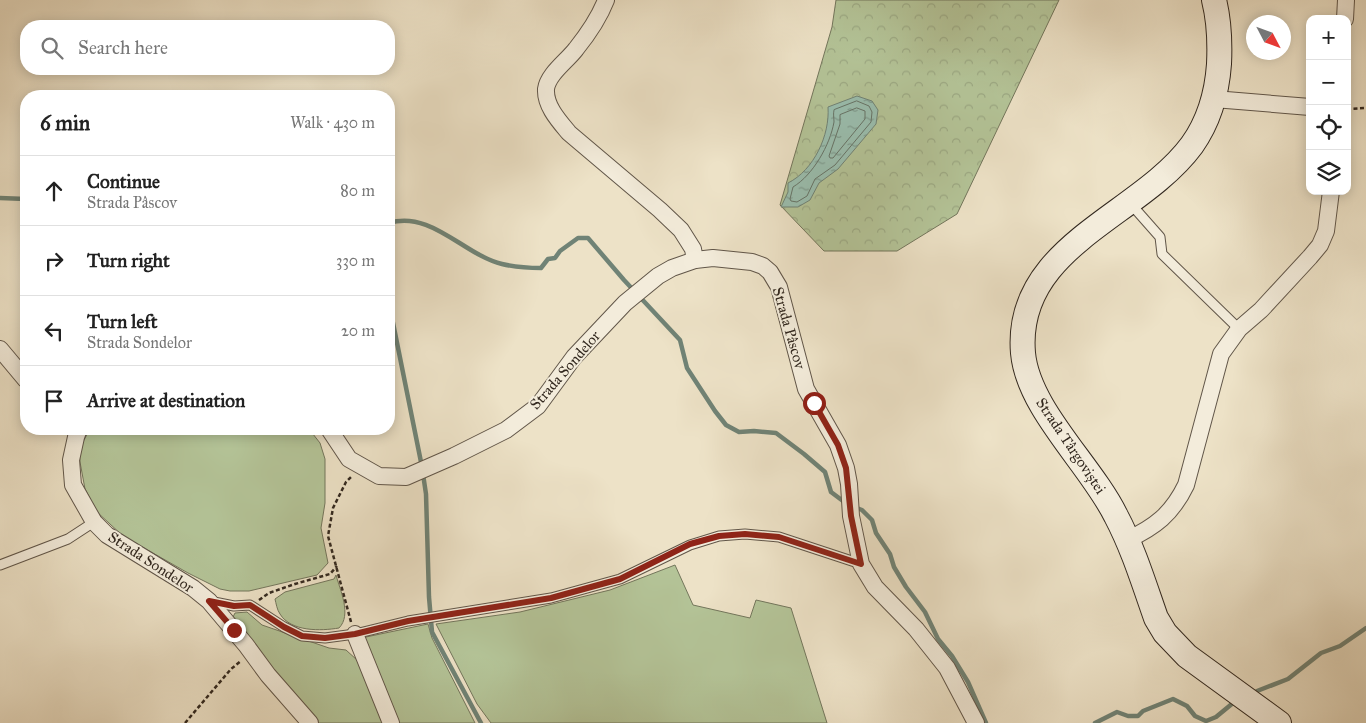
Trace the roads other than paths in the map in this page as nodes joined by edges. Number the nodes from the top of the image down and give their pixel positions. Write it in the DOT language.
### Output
graph roads {
  1 [pos="606,0"];
  2 [pos="1214,0"];
  3 [pos="1346,0"];
  4 [pos="1345,15"];
  5 [pos="1214,99"];
  6 [pos="1306,107"];
  7 [pos="1330,195"];
  8 [pos="1130,203"];
  9 [pos="695,260"];
  10 [pos="1239,329"];
  11 [pos="0,349"];
  12 [pos="20,373"];
  13 [pos="77,435"];
  14 [pos="332,435"];
  15 [pos="94,522"];
  16 [pos="1127,540"];
  17 [pos="861,564"];
  18 [pos="0,565"];
  19 [pos="209,601"];
  20 [pos="355,634"];
  21 [pos="310,723"];
  22 [pos="391,723"];
  23 [pos="976,723"];
  24 [pos="1279,723"];
  1 -- 9 [label="street"];
  2 -- 5 [label="main road, Strada Târgoviștei"];
  3 -- 4 [label="street"];
  5 -- 6 [label="street"];
  5 -- 8 [label="main road, Strada Târgoviștei"];
  7 -- 10 [label="street"];
  8 -- 10 [label="lane"];
  8 -- 16 [label="main road, Strada Târgoviștei"];
  9 -- 14 [label="street, Strada Sondelor"];
  9 -- 17 [label="street, Strada Pâscov"];
  10 -- 16 [label="street"];
  11 -- 12 [label="street"];
  13 -- 15 [label="street, Strada Sondelor"];
  15 -- 18 [label="lane"];
  15 -- 19 [label="street, Strada Sondelor"];
  16 -- 24 [label="main road, Strada Târgoviștei"];
  17 -- 20 [label="lane"];
  17 -- 23 [label="street, Strada Pâscov"];
  19 -- 20 [label="lane"];
  19 -- 21 [label="street, Strada Sondelor"];
  20 -- 22 [label="street"];
}
